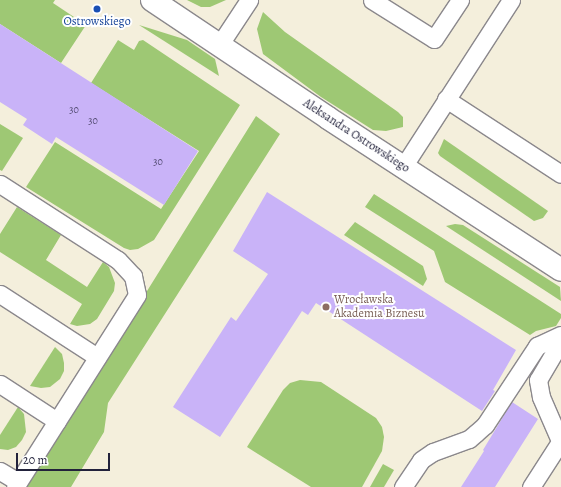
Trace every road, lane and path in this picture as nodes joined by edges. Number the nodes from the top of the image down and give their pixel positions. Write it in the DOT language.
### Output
graph roads {
  1 [pos="152,0"];
  2 [pos="249,0"];
  3 [pos="372,0"];
  4 [pos="460,0"];
  5 [pos="511,0"];
  6 [pos="220,44"];
  7 [pos="446,99"];
  8 [pos="403,166"];
  9 [pos="561,174"];
  10 [pos="0,184"];
  11 [pos="558,262"];
  12 [pos="0,294"];
  13 [pos="561,335"];
  14 [pos="561,341"];
  15 [pos="97,357"];
  16 [pos="0,384"];
  17 [pos="56,421"];
  18 [pos="560,442"];
  19 [pos="0,471"];
  20 [pos="16,485"];
  21 [pos="403,487"];
  22 [pos="530,487"];
  1 -- 6 [label="street, Aleksandra Ostrowskiego"];
  2 -- 6 [label="lane"];
  3 -- 4 [label="lane"];
  5 -- 7 [label="lane"];
  6 -- 8 [label="street, Aleksandra Ostrowskiego"];
  7 -- 8 [label="lane"];
  7 -- 9 [label="lane"];
  8 -- 11 [label="street, Aleksandra Ostrowskiego"];
  10 -- 15 [label="lane"];
  12 -- 15 [label="lane"];
  13 -- 21 [label="lane"];
  14 -- 18 [label="lane"];
  15 -- 17 [label="lane"];
  16 -- 17 [label="lane"];
  17 -- 20 [label="lane"];
  18 -- 22 [label="lane"];
  19 -- 20 [label="lane"];
}
